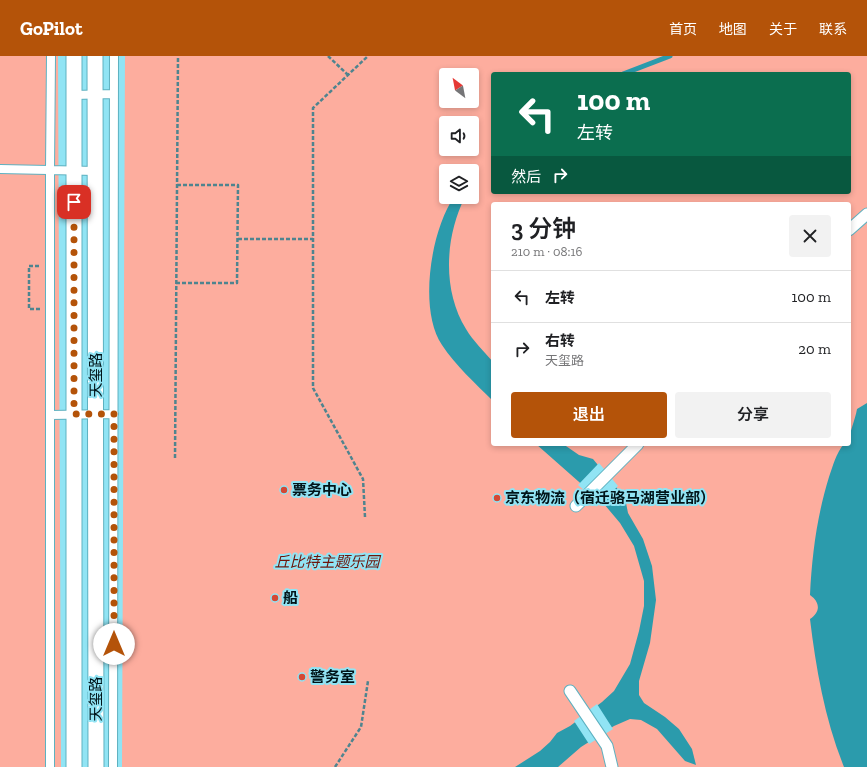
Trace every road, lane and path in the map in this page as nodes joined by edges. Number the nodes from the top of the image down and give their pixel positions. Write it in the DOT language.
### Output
graph roads {
  1 [pos="51,56"];
  2 [pos="74,56"];
  3 [pos="95,56"];
  4 [pos="114,56"];
  5 [pos="178,56"];
  6 [pos="328,56"];
  7 [pos="368,56"];
  8 [pos="348,76"];
  9 [pos="95,94"];
  10 [pos="114,94"];
  11 [pos="74,95"];
  12 [pos="0,168"];
  13 [pos="50,170"];
  14 [pos="74,170"];
  15 [pos="96,170"];
  16 [pos="177,185"];
  17 [pos="867,214"];
  18 [pos="851,228"];
  19 [pos="238,239"];
  20 [pos="313,239"];
  21 [pos="50,266"];
  22 [pos="176,283"];
  23 [pos="50,309"];
  24 [pos="74,414"];
  25 [pos="96,414"];
  26 [pos="114,414"];
  27 [pos="50,415"];
  28 [pos="636,446"];
  29 [pos="175,458"];
  30 [pos="576,506"];
  31 [pos="365,516"];
  32 [pos="368,681"];
  33 [pos="570,691"];
  34 [pos="50,767"];
  35 [pos="74,767"];
  36 [pos="96,767"];
  37 [pos="113,767"];
  38 [pos="335,767"];
  39 [pos="612,767"];
  1 -- 13 [label="lane"];
  2 -- 11 [label="street, 天玺路"];
  3 -- 9 [label="street, 天玺路"];
  4 -- 10 [label="lane"];
  5 -- 16 [label="path"];
  6 -- 8 [label="path"];
  7 -- 8 [label="path"];
  8 -- 20 [label="path"];
  9 -- 10 [label="lane"];
  9 -- 11 [label="lane"];
  9 -- 15 [label="street, 天玺路"];
  10 -- 26 [label="lane"];
  11 -- 14 [label="street, 天玺路"];
  12 -- 13 [label="lane"];
  13 -- 14 [label="lane"];
  13 -- 21 [label="lane"];
  14 -- 15 [label="lane"];
  14 -- 24 [label="street, 天玺路"];
  15 -- 25 [label="street, 天玺路"];
  16 -- 19 [label="path"];
  16 -- 22 [label="path"];
  17 -- 18 [label="street"];
  19 -- 20 [label="path"];
  19 -- 22 [label="path"];
  20 -- 31 [label="path"];
  21 -- 23 [label="lane"];
  21 -- 23 [label="path"];
  22 -- 29 [label="path"];
  23 -- 27 [label="lane"];
  24 -- 25 [label="lane"];
  24 -- 27 [label="lane"];
  24 -- 35 [label="street, 天玺路"];
  25 -- 26 [label="lane"];
  25 -- 36 [label="street, 天玺路"];
  26 -- 37 [label="lane"];
  27 -- 34 [label="lane"];
  28 -- 30 [label="street"];
  32 -- 38 [label="path"];
  33 -- 39 [label="street"];
}
